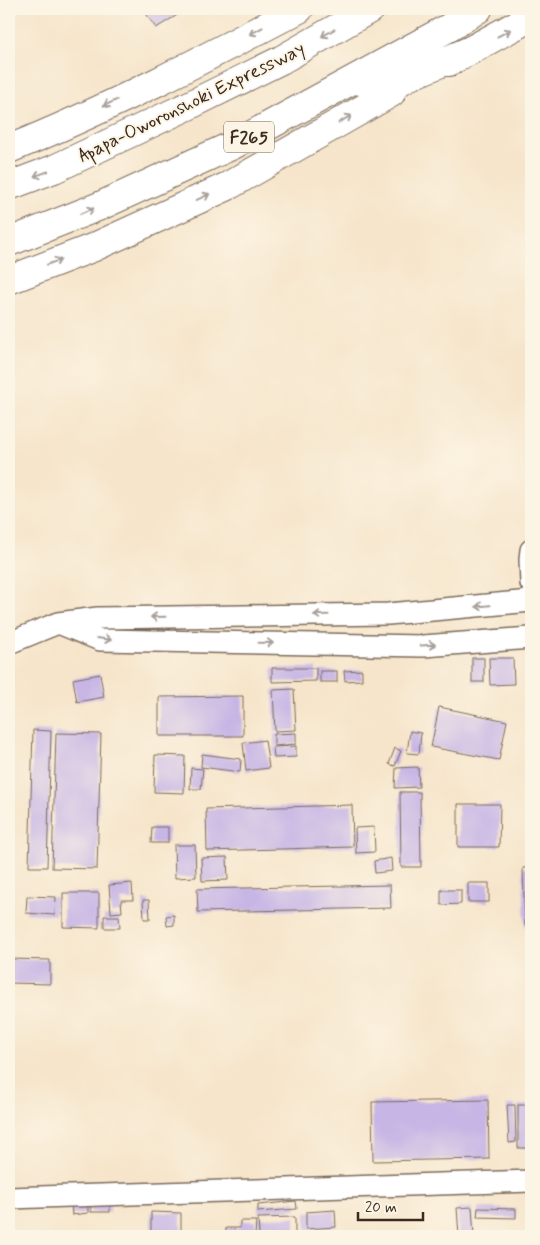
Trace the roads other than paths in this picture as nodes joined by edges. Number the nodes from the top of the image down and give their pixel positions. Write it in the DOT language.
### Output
graph roads {
  1 [pos="299,9"];
  2 [pos="370,9"];
  3 [pos="478,9"];
  4 [pos="530,19"];
  5 [pos="450,27"];
  6 [pos="469,51"];
  7 [pos="405,78"];
  8 [pos="354,81"];
  9 [pos="370,104"];
  10 [pos="9,149"];
  11 [pos="9,186"];
  12 [pos="9,242"];
  13 [pos="9,280"];
  14 [pos="531,550"];
  15 [pos="531,583"];
  16 [pos="531,601"];
  17 [pos="58,623"];
  18 [pos="531,638"];
  19 [pos="9,643"];
  20 [pos="531,1181"];
  21 [pos="9,1198"];
  1 -- 10 [label="main road, Apapa-Oworonshoki Expressway, one-way"];
  2 -- 11 [label="main road, Apapa-Oworonshoki Expressway, one-way"];
  3 -- 5 [label="main road, F265"];
  6 -- 4 [label="main road, one-way"];
  5 -- 7 [label="main road"];
  5 -- 8 [label="main road, F265"];
  6 -- 7 [label="main road"];
  6 -- 9 [label="main road"];
  7 -- 8 [label="main road"];
  7 -- 9 [label="main road"];
  12 -- 8 [label="main road, F265, one-way"];
  13 -- 9 [label="main road, one-way"];
  14 -- 15 [label="street"];
  16 -- 17 [label="street, one-way"];
  17 -- 18 [label="street, one-way"];
  17 -- 19 [label="street"];
  20 -- 21 [label="street"];
}
